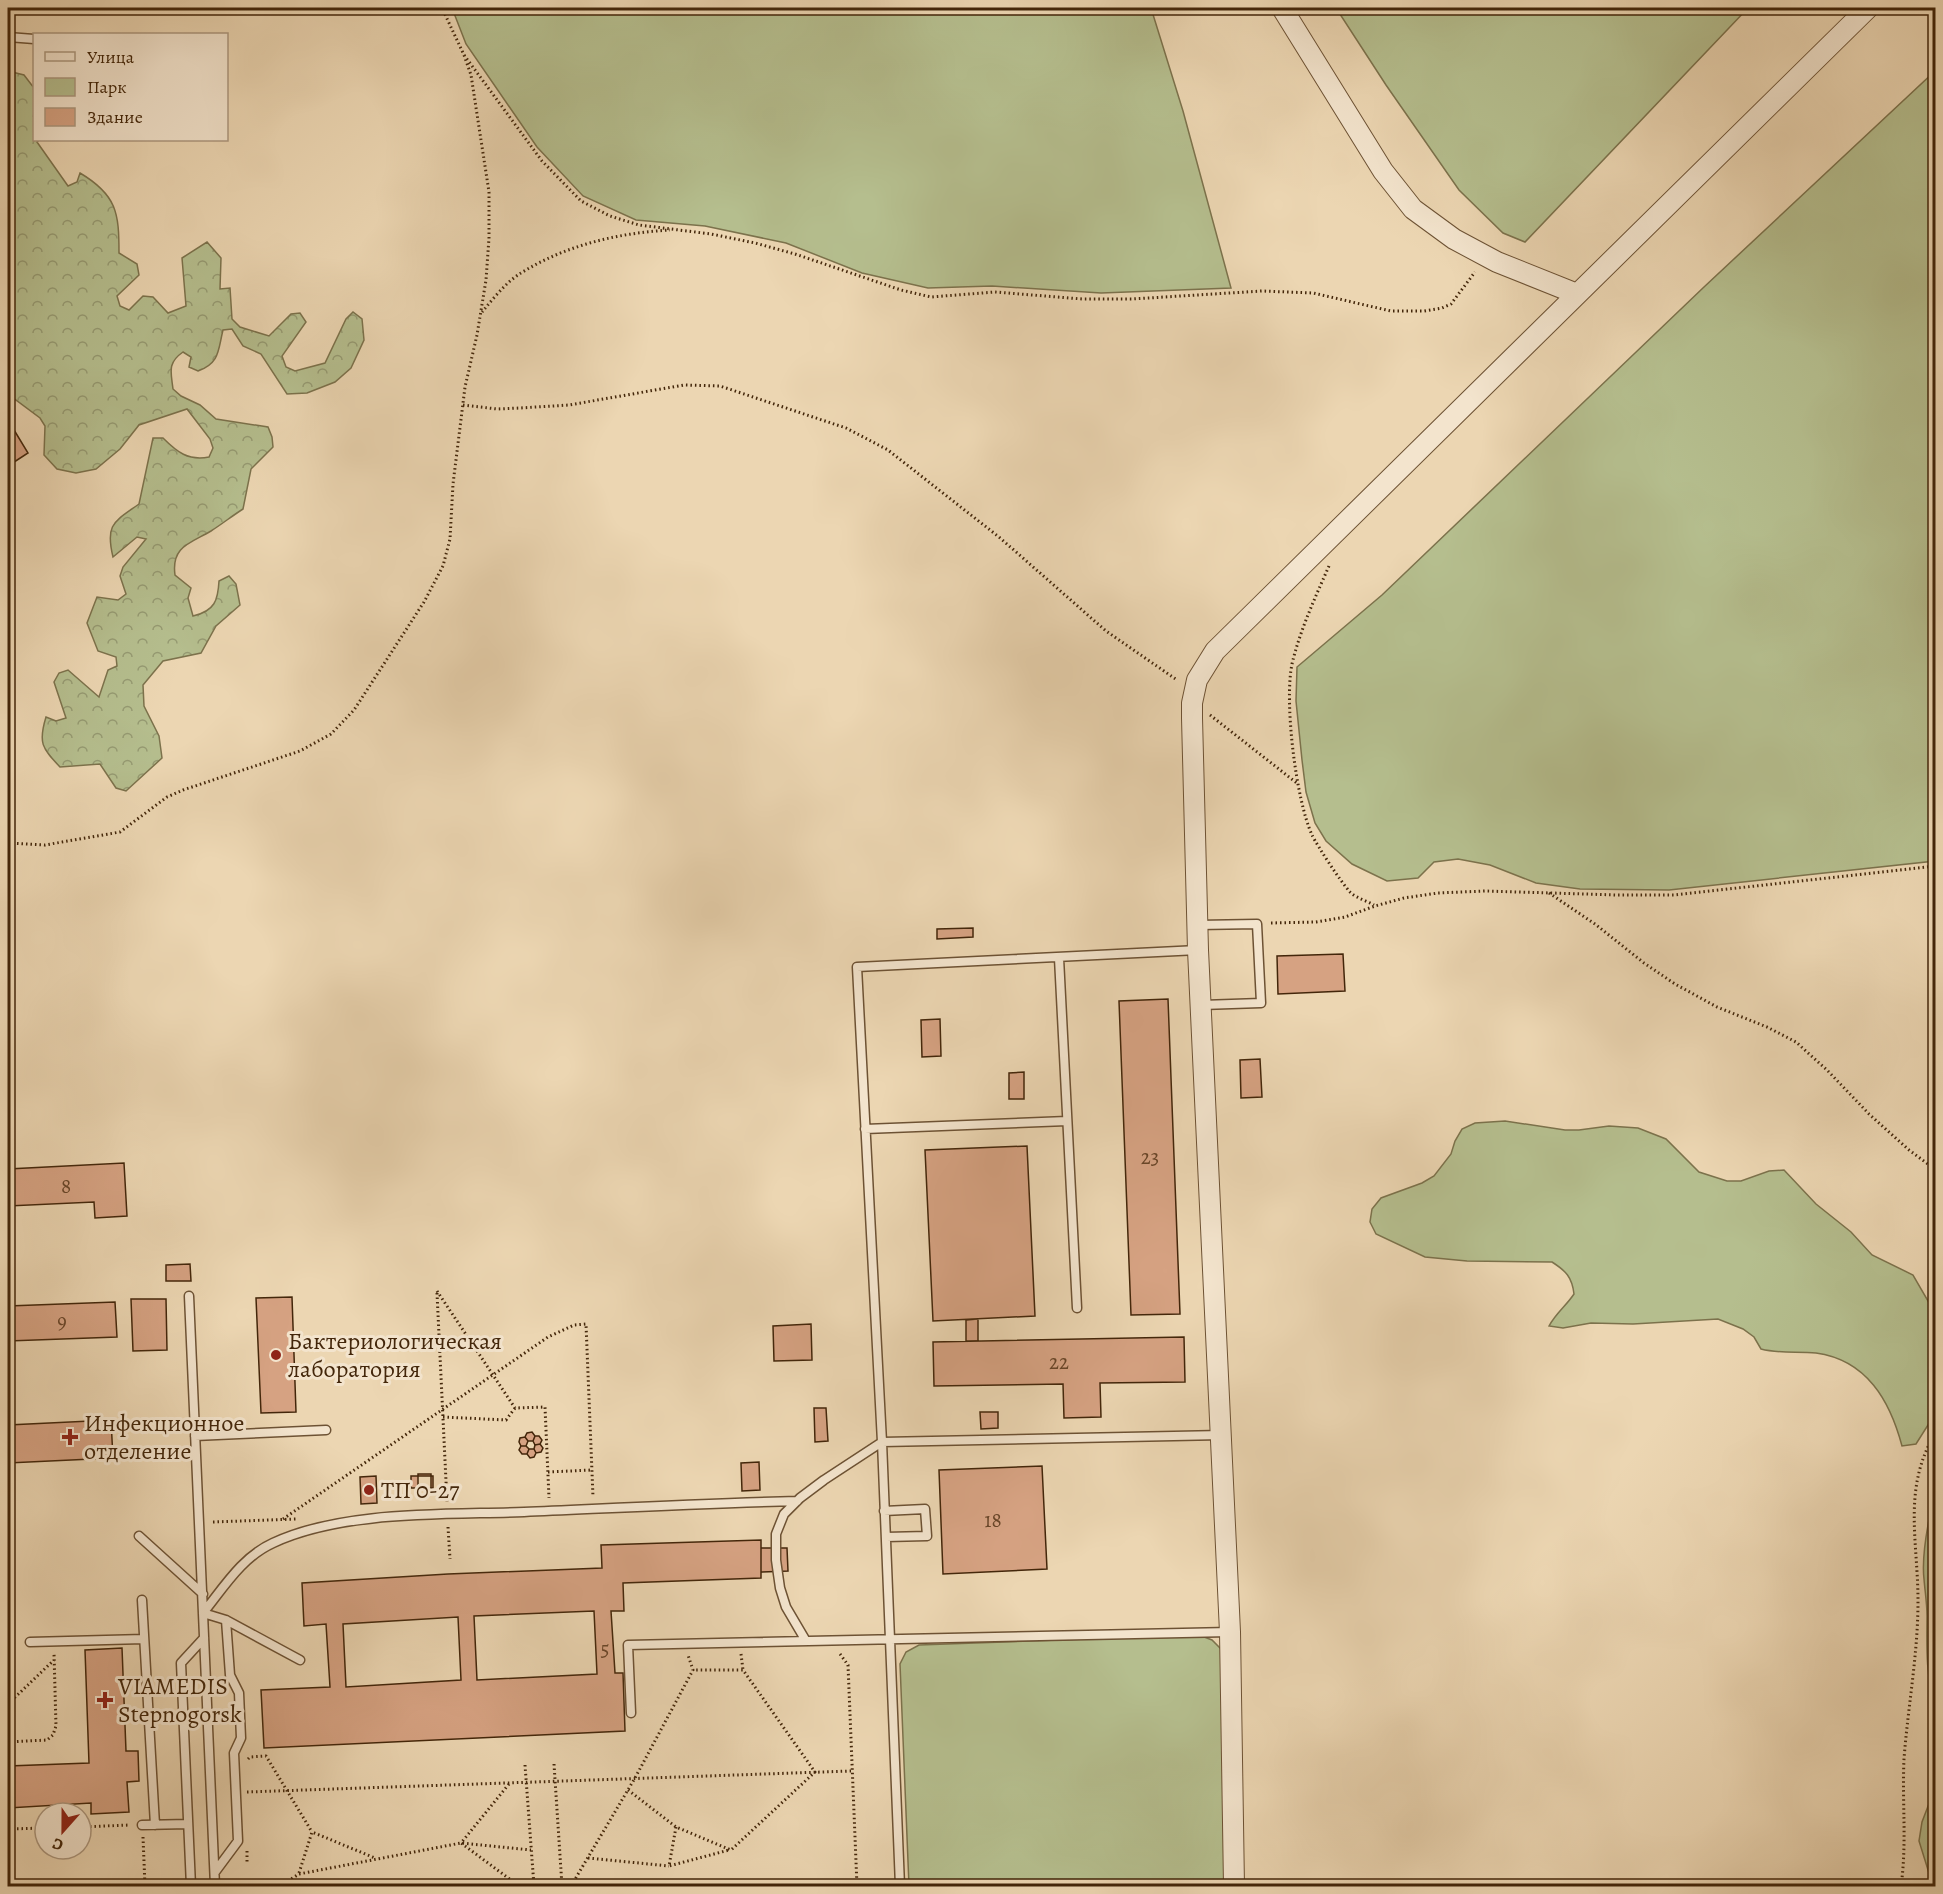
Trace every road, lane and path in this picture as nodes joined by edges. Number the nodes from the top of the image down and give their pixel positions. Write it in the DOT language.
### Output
graph roads {
  1 [pos="442,8"];
  2 [pos="1282,8"];
  3 [pos="1868,8"];
  4 [pos="8,37"];
  5 [pos="33,39"];
  6 [pos="464,55"];
  7 [pos="678,230"];
  8 [pos="1487,256"];
  9 [pos="1576,294"];
  10 [pos="481,313"];
  11 [pos="463,405"];
  12 [pos="1332,559"];
  13 [pos="1194,692"];
  14 [pos="1298,784"];
  15 [pos="8,843"];
  16 [pos="1935,866"];
  17 [pos="1548,892"];
  18 [pos="1375,906"];
  19 [pos="1257,924"];
  20 [pos="1198,926"];
  21 [pos="1198,950"];
  22 [pos="1059,958"];
  23 [pos="1202,1005"];
  24 [pos="1067,1121"];
  25 [pos="865,1129"];
  26 [pos="1935,1170"];
  27 [pos="189,1296"];
  28 [pos="1077,1308"];
  29 [pos="493,1375"];
  30 [pos="515,1408"];
  31 [pos="442,1411"];
  32 [pos="443,1418"];
  33 [pos="326,1430"];
  34 [pos="1935,1432"];
  35 [pos="1222,1435"];
  36 [pos="195,1436"];
  37 [pos="882,1442"];
  38 [pos="592,1470"];
  39 [pos="548,1472"];
  40 [pos="797,1501"];
  41 [pos="594,1505"];
  42 [pos="549,1506"];
  43 [pos="447,1509"];
  44 [pos="884,1511"];
  45 [pos="448,1519"];
  46 [pos="283,1520"];
  47 [pos="139,1536"];
  48 [pos="886,1537"];
  49 [pos="450,1559"];
  50 [pos="202,1594"];
  51 [pos="142,1600"];
  52 [pos="203,1613"];
  53 [pos="226,1620"];
  54 [pos="1230,1632"];
  55 [pos="144,1638"];
  56 [pos="204,1638"];
  57 [pos="890,1639"];
  58 [pos="53,1641"];
  59 [pos="806,1641"];
  60 [pos="30,1642"];
  61 [pos="836,1650"];
  62 [pos="698,1653"];
  63 [pos="730,1653"];
  64 [pos="54,1660"];
  65 [pos="300,1660"];
  66 [pos="693,1670"];
  67 [pos="743,1670"];
  68 [pos="8,1704"];
  69 [pos="631,1713"];
  70 [pos="8,1742"];
  71 [pos="244,1764"];
  72 [pos="554,1764"];
  73 [pos="525,1765"];
  74 [pos="851,1771"];
  75 [pos="815,1772"];
  76 [pos="635,1778"];
  77 [pos="555,1781"];
  78 [pos="526,1782"];
  79 [pos="244,1783"];
  80 [pos="510,1783"];
  81 [pos="628,1790"];
  82 [pos="287,1791"];
  83 [pos="188,1824"];
  84 [pos="142,1825"];
  85 [pos="155,1825"];
  86 [pos="93,1827"];
  87 [pos="676,1827"];
  88 [pos="33,1828"];
  89 [pos="8,1829"];
  90 [pos="312,1832"];
  91 [pos="246,1840"];
  92 [pos="461,1843"];
  93 [pos="531,1850"];
  94 [pos="731,1850"];
  95 [pos="588,1858"];
  96 [pos="377,1859"];
  97 [pos="247,1864"];
  98 [pos="669,1866"];
  99 [pos="215,1872"];
  100 [pos="299,1874"];
  101 [pos="191,1887"];
  102 [pos="215,1887"];
  103 [pos="280,1887"];
  104 [pos="519,1887"];
  105 [pos="534,1887"];
  106 [pos="562,1887"];
  107 [pos="571,1887"];
  108 [pos="858,1887"];
  109 [pos="900,1887"];
  110 [pos="1234,1887"];
  111 [pos="1901,1887"];
  1 -- 6 [label="path"];
  2 -- 8 [label="street"];
  3 -- 9 [label="street"];
  4 -- 5 [label="lane"];
  6 -- 7 [label="path"];
  6 -- 10 [label="path"];
  7 -- 8 [label="path"];
  7 -- 10 [label="path"];
  8 -- 9 [label="street"];
  9 -- 13 [label="street"];
  10 -- 11 [label="path"];
  11 -- 13 [label="path"];
  11 -- 15 [label="path"];
  12 -- 14 [label="path"];
  13 -- 14 [label="path"];
  13 -- 20 [label="street"];
  14 -- 18 [label="path"];
  16 -- 17 [label="path"];
  17 -- 18 [label="path"];
  17 -- 26 [label="path"];
  18 -- 19 [label="path"];
  19 -- 20 [label="lane"];
  19 -- 23 [label="lane"];
  20 -- 21 [label="street"];
  21 -- 22 [label="lane"];
  21 -- 23 [label="street"];
  22 -- 24 [label="lane"];
  22 -- 25 [label="lane"];
  23 -- 35 [label="street"];
  24 -- 25 [label="lane"];
  24 -- 28 [label="lane"];
  25 -- 37 [label="lane"];
  27 -- 36 [label="lane"];
  29 -- 30 [label="path"];
  29 -- 31 [label="path"];
  29 -- 31 [label="path"];
  29 -- 38 [label="path"];
  30 -- 32 [label="path"];
  30 -- 39 [label="path"];
  31 -- 32 [label="path"];
  31 -- 46 [label="path"];
  32 -- 43 [label="path"];
  33 -- 36 [label="lane"];
  34 -- 111 [label="path"];
  35 -- 37 [label="lane"];
  35 -- 54 [label="street"];
  36 -- 50 [label="lane"];
  37 -- 40 [label="lane"];
  37 -- 44 [label="lane"];
  38 -- 39 [label="path"];
  38 -- 41 [label="path"];
  39 -- 42 [label="path"];
  40 -- 52 [label="lane"];
  40 -- 59 [label="lane"];
  44 -- 48 [label="lane"];
  44 -- 48 [label="lane"];
  45 -- 49 [label="path"];
  47 -- 50 [label="lane"];
  48 -- 57 [label="lane"];
  50 -- 52 [label="lane"];
  51 -- 55 [label="lane"];
  52 -- 53 [label="lane"];
  52 -- 56 [label="lane"];
  53 -- 65 [label="lane"];
  53 -- 99 [label="lane"];
  54 -- 57 [label="lane"];
  54 -- 110 [label="street"];
  55 -- 58 [label="lane"];
  55 -- 85 [label="lane"];
  56 -- 83 [label="lane"];
  56 -- 99 [label="lane"];
  57 -- 59 [label="lane"];
  57 -- 109 [label="lane"];
  58 -- 60 [label="lane"];
  58 -- 64 [label="path"];
  59 -- 69 [label="lane"];
  61 -- 74 [label="path"];
  62 -- 66 [label="path"];
  63 -- 67 [label="path"];
  64 -- 68 [label="path"];
  64 -- 70 [label="path"];
  66 -- 67 [label="path"];
  66 -- 76 [label="path"];
  67 -- 75 [label="path"];
  71 -- 82 [label="path"];
  72 -- 77 [label="path"];
  73 -- 78 [label="path"];
  74 -- 75 [label="path"];
  74 -- 108 [label="path"];
  75 -- 76 [label="path"];
  75 -- 94 [label="path"];
  76 -- 77 [label="path"];
  76 -- 81 [label="path"];
  77 -- 78 [label="path"];
  77 -- 106 [label="path"];
  78 -- 80 [label="path"];
  78 -- 93 [label="path"];
  79 -- 82 [label="path"];
  80 -- 82 [label="path"];
  80 -- 92 [label="path"];
  81 -- 87 [label="path"];
  81 -- 95 [label="path"];
  82 -- 90 [label="path"];
  83 -- 85 [label="lane"];
  83 -- 101 [label="lane"];
  84 -- 85 [label="lane"];
  84 -- 86 [label="path"];
  87 -- 94 [label="path"];
  87 -- 98 [label="path"];
  88 -- 89 [label="path"];
  90 -- 96 [label="path"];
  90 -- 100 [label="path"];
  91 -- 97 [label="path"];
  92 -- 93 [label="path"];
  92 -- 96 [label="path"];
  92 -- 104 [label="path"];
  93 -- 105 [label="path"];
  94 -- 98 [label="path"];
  95 -- 98 [label="path"];
  95 -- 107 [label="path"];
  96 -- 100 [label="path"];
  99 -- 102 [label="lane"];
  100 -- 103 [label="path"];
}
